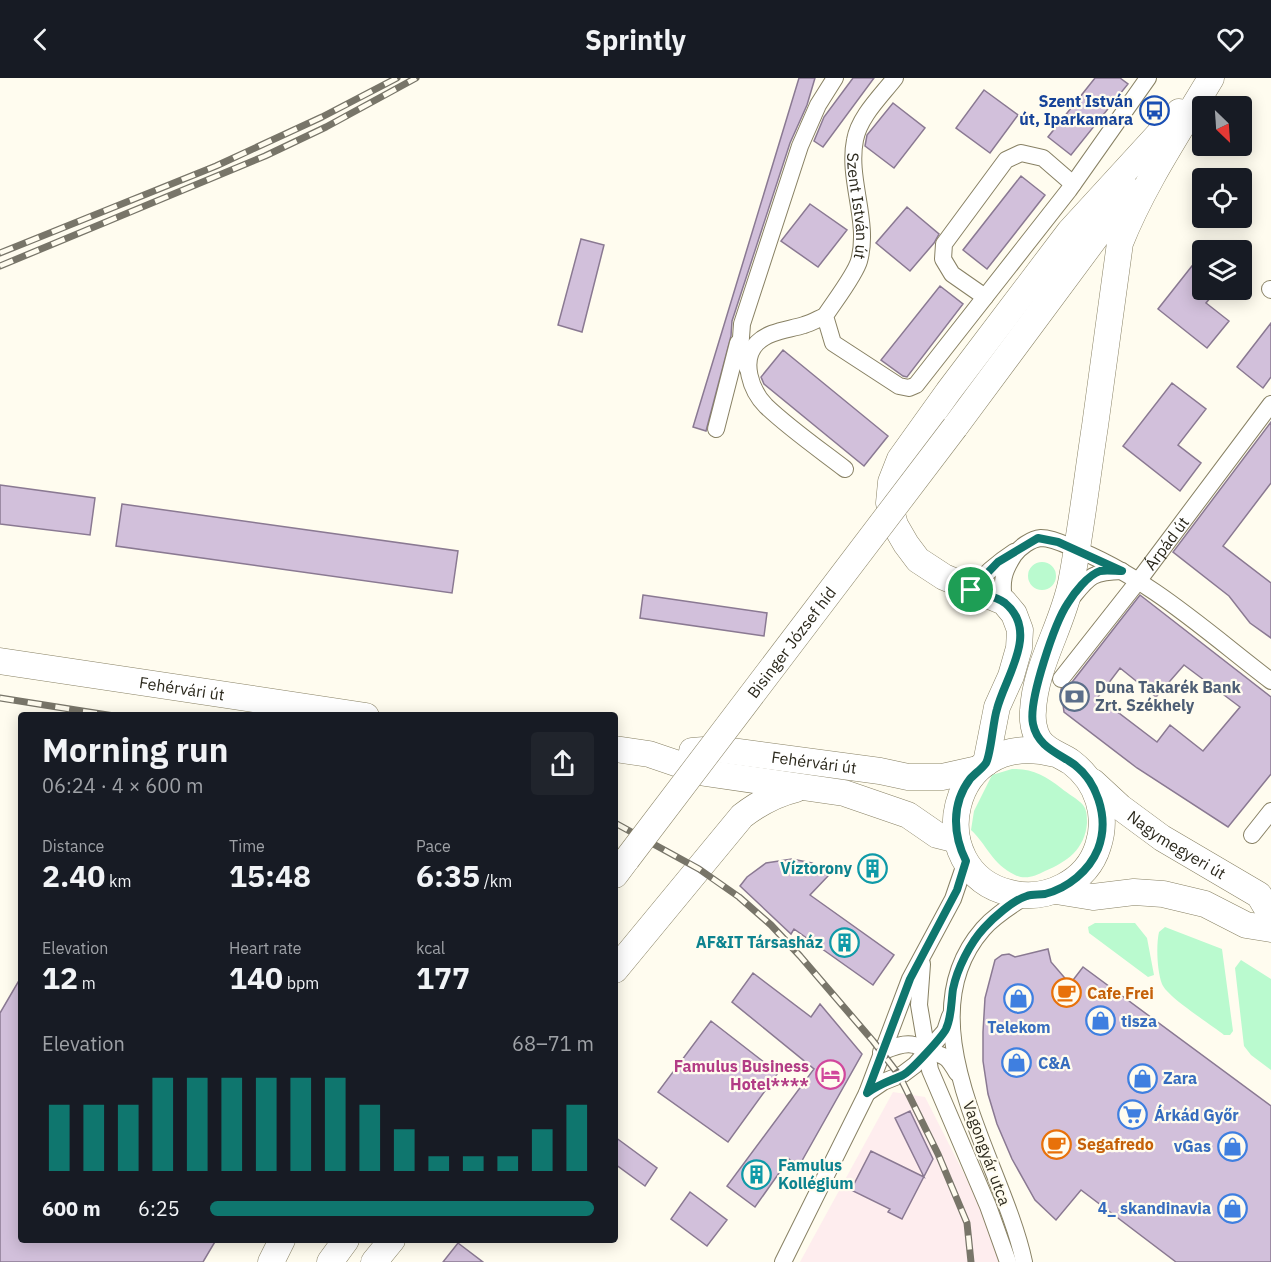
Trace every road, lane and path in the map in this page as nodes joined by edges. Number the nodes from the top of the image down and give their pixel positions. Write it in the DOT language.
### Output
graph roads {
  1 [pos="835,78"];
  2 [pos="1148,78"];
  3 [pos="1211,78"];
  4 [pos="891,79"];
  5 [pos="1073,184"];
  6 [pos="985,297"];
  7 [pos="825,316"];
  8 [pos="742,324"];
  9 [pos="748,369"];
  10 [pos="1271,404"];
  11 [pos="716,429"];
  12 [pos="845,469"];
  13 [pos="1078,549"];
  14 [pos="1017,550"];
  15 [pos="1122,571"];
  16 [pos="1139,580"];
  17 [pos="971,590"];
  18 [pos="1004,602"];
  19 [pos="1067,604"];
  20 [pos="0,662"];
  21 [pos="1061,679"];
  22 [pos="1271,681"];
  23 [pos="339,712"];
  24 [pos="618,749"];
  25 [pos="650,754"];
  26 [pos="1055,754"];
  27 [pos="982,766"];
  28 [pos="1082,772"];
  29 [pos="802,788"];
  30 [pos="1271,811"];
  31 [pos="1252,835"];
  32 [pos="962,851"];
  33 [pos="621,867"];
  34 [pos="1056,891"];
  35 [pos="1026,896"];
  36 [pos="1271,915"];
  37 [pos="1271,929"];
  38 [pos="923,957"];
  39 [pos="618,966"];
  40 [pos="951,1015"];
  41 [pos="926,1051"];
  42 [pos="881,1052"];
  43 [pos="903,1074"];
  44 [pos="960,1079"];
  45 [pos="939,1089"];
  46 [pos="867,1093"];
  47 [pos="281,1243"];
  48 [pos="344,1243"];
  49 [pos="390,1243"];
  50 [pos="272,1262"];
  51 [pos="330,1262"];
  52 [pos="374,1262"];
  53 [pos="783,1262"];
  54 [pos="1008,1262"];
  55 [pos="1024,1262"];
  1 -- 8 [label="street"];
  2 -- 5 [label="street"];
  3 -- 13 [label="main road"];
  3 -- 17 [label="main road"];
  3 -- 33 [label="main road, Bisinger József híd, bridge"];
  4 -- 7 [label="street, Szent István út"];
  5 -- 6 [label="street"];
  5 -- 6 [label="street"];
  6 -- 7 [label="street"];
  7 -- 9 [label="street"];
  8 -- 9 [label="street"];
  8 -- 11 [label="street"];
  9 -- 12 [label="street"];
  10 -- 16 [label="street, Árpád út"];
  13 -- 14 [label="street"];
  13 -- 15 [label="street"];
  13 -- 19 [label="main road"];
  14 -- 17 [label="street"];
  14 -- 18 [label="street"];
  15 -- 16 [label="street"];
  15 -- 19 [label="street"];
  16 -- 21 [label="street, Árpád út"];
  16 -- 22 [label="street"];
  17 -- 18 [label="main road"];
  18 -- 27 [label="main road"];
  19 -- 26 [label="main road"];
  20 -- 23 [label="main road, Fehérvári út"];
  24 -- 25 [label="main road, Fehérvári út"];
  25 -- 27 [label="main road, Fehérvári út"];
  25 -- 29 [label="main road, Fehérvári út"];
  26 -- 27 [label="main road"];
  26 -- 28 [label="main road"];
  27 -- 32 [label="main road"];
  28 -- 34 [label="main road"];
  28 -- 36 [label="main road, Nagymegyeri út"];
  29 -- 32 [label="main road, Fehérvári út"];
  29 -- 39 [label="main road"];
  30 -- 31 [label="street"];
  32 -- 35 [label="main road"];
  32 -- 38 [label="street"];
  34 -- 35 [label="main road"];
  34 -- 37 [label="main road"];
  35 -- 40 [label="street, Vagongyár utca"];
  38 -- 41 [label="street, Vagongyár utca"];
  38 -- 42 [label="street"];
  40 -- 41 [label="street"];
  40 -- 44 [label="street, Vagongyár utca"];
  41 -- 42 [label="street"];
  41 -- 43 [label="street"];
  41 -- 44 [label="street"];
  41 -- 45 [label="street, Vagongyár utca"];
  42 -- 46 [label="street"];
  43 -- 45 [label="street"];
  43 -- 46 [label="street"];
  44 -- 55 [label="street, Vagongyár utca"];
  45 -- 54 [label="street, Vagongyár utca"];
  46 -- 53 [label="street"];
  47 -- 50 [label="main road"];
  48 -- 51 [label="main road"];
  49 -- 52 [label="main road"];
}
